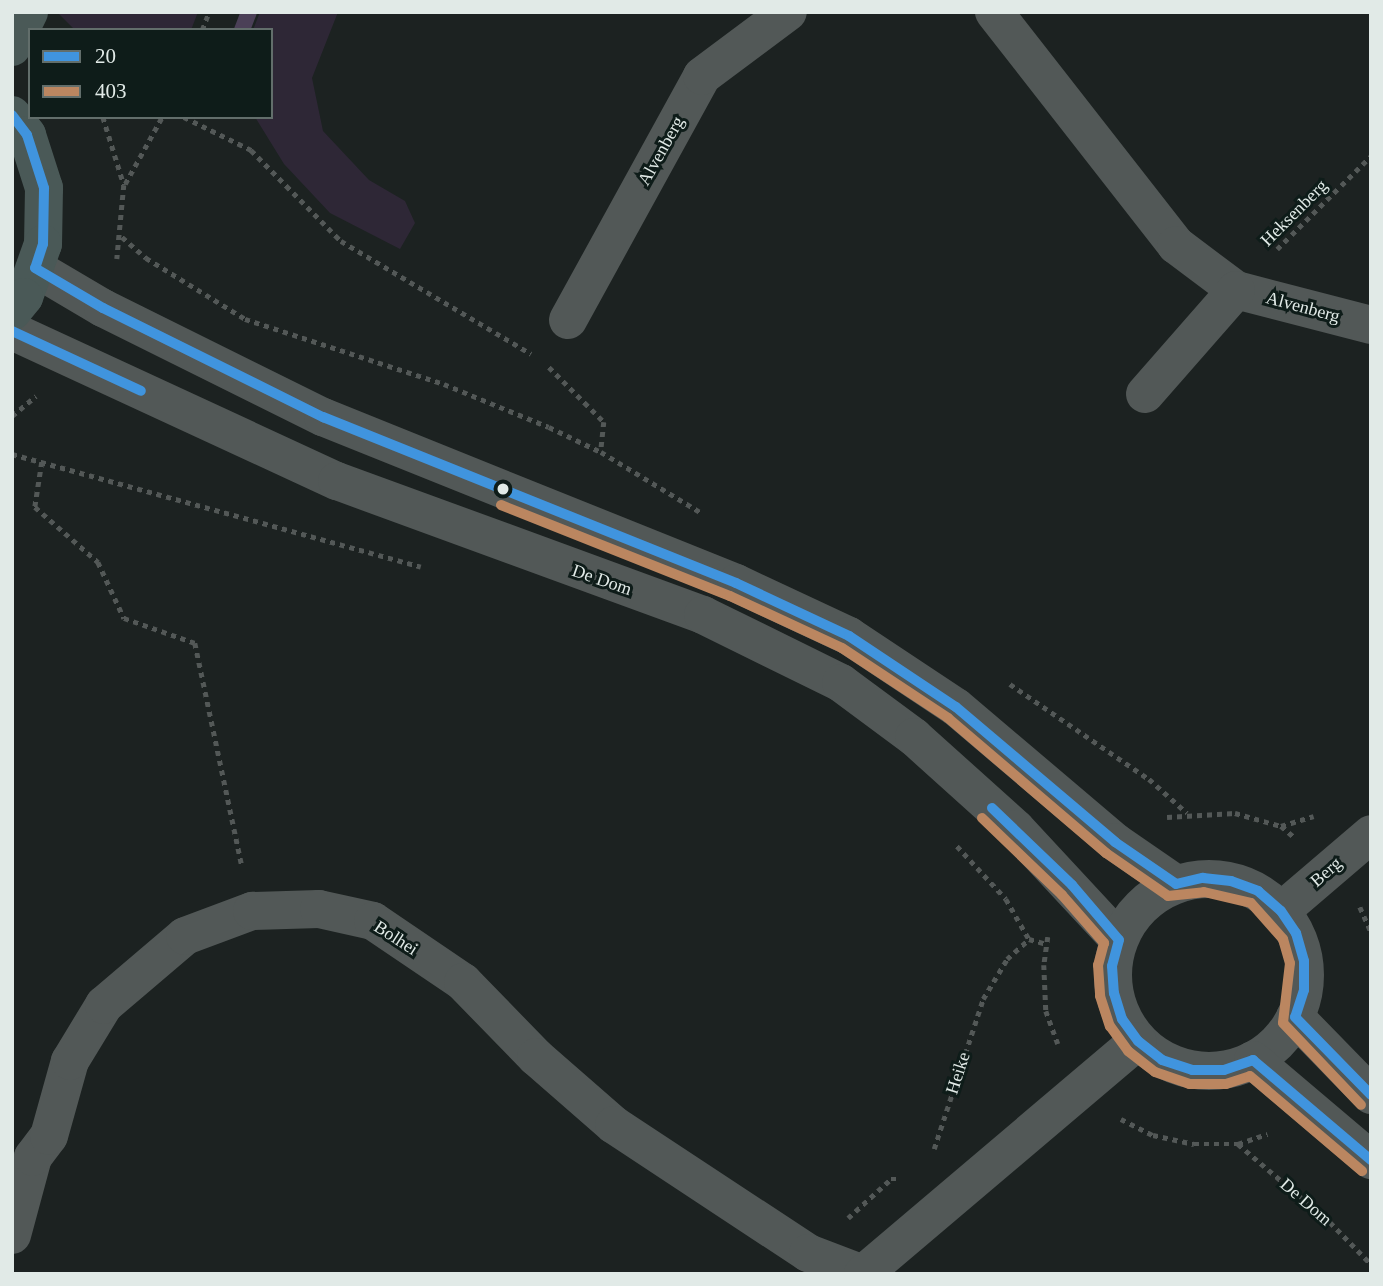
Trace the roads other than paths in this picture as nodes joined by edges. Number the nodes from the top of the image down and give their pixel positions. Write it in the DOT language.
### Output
graph roads {
  1 [pos="29,12"];
  2 [pos="788,12"];
  3 [pos="994,12"];
  4 [pos="12,47"];
  5 [pos="12,116"];
  6 [pos="35,268"];
  7 [pos="1236,290"];
  8 [pos="12,312"];
  9 [pos="568,320"];
  10 [pos="1371,325"];
  11 [pos="12,331"];
  12 [pos="1145,394"];
  13 [pos="1371,834"];
  14 [pos="1176,884"];
  15 [pos="1281,911"];
  16 [pos="1119,940"];
  17 [pos="1295,1017"];
  18 [pos="1138,1041"];
  19 [pos="1254,1060"];
  20 [pos="1371,1095"];
  21 [pos="1371,1160"];
  22 [pos="12,1235"];
  23 [pos="863,1274"];
  1 -- 4 [label="main road"];
  2 -- 9 [label="street, Alvenberg"];
  3 -- 7 [label="street, Alvenberg"];
  5 -- 6 [label="main road"];
  6 -- 8 [label="main road"];
  6 -- 14 [label="street"];
  7 -- 10 [label="street, Alvenberg"];
  7 -- 12 [label="street"];
  11 -- 16 [label="street, De Dom"];
  13 -- 15 [label="street, Berg"];
  14 -- 15 [label="street"];
  14 -- 16 [label="street"];
  15 -- 17 [label="street"];
  16 -- 18 [label="street"];
  17 -- 19 [label="street"];
  17 -- 20 [label="street"];
  18 -- 19 [label="street"];
  18 -- 23 [label="street"];
  19 -- 21 [label="street"];
  22 -- 23 [label="street, Bolhei"];
}
